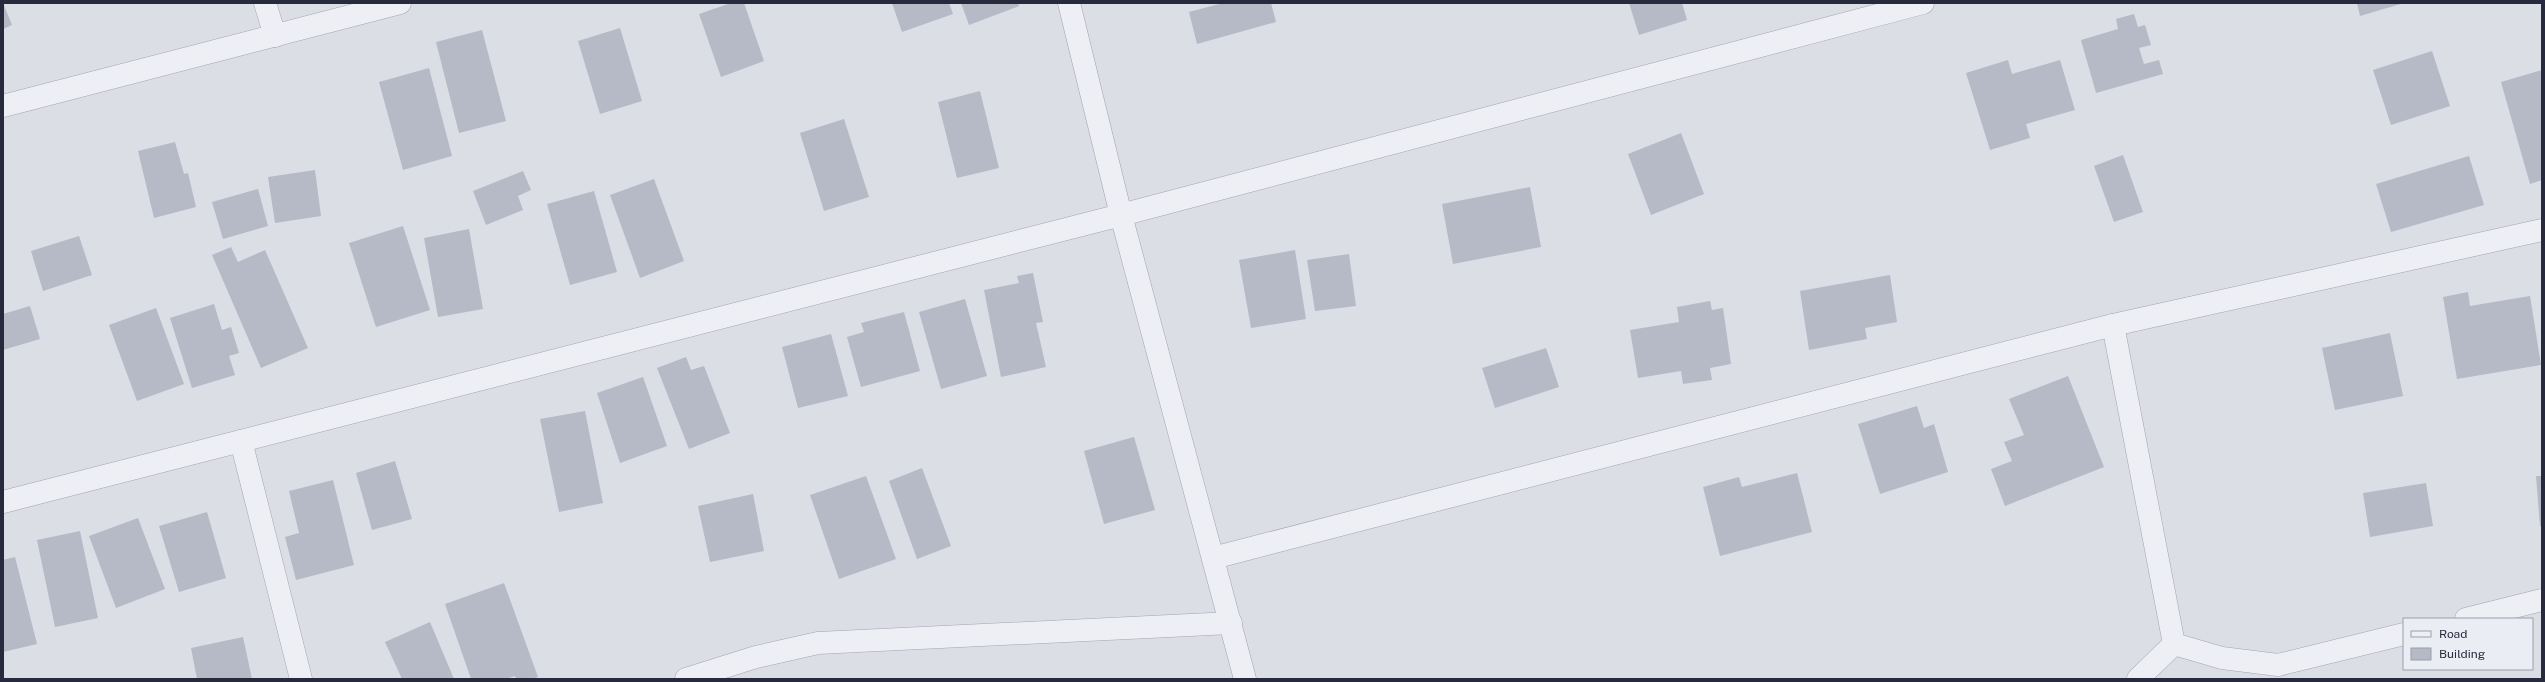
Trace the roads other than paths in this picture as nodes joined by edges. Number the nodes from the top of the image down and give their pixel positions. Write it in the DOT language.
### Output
graph roads {
  1 [pos="265,3"];
  2 [pos="400,3"];
  3 [pos="1069,3"];
  4 [pos="1923,3"];
  5 [pos="275,36"];
  6 [pos="3,106"];
  7 [pos="1121,215"];
  8 [pos="2542,230"];
  9 [pos="2113,326"];
  10 [pos="241,441"];
  11 [pos="3,502"];
  12 [pos="1213,558"];
  13 [pos="2542,600"];
  14 [pos="2470,618"];
  15 [pos="1231,623"];
  16 [pos="2403,634"];
  17 [pos="2174,644"];
  18 [pos="2279,672"];
  19 [pos="301,679"];
  20 [pos="686,679"];
  21 [pos="1245,679"];
  22 [pos="2138,679"];
  1 -- 5 [label="street"];
  2 -- 5 [label="street"];
  3 -- 7 [label="street"];
  4 -- 7 [label="street"];
  5 -- 6 [label="street"];
  7 -- 10 [label="street"];
  7 -- 12 [label="street"];
  8 -- 9 [label="street"];
  9 -- 12 [label="street"];
  9 -- 17 [label="street"];
  10 -- 11 [label="street"];
  10 -- 19 [label="street"];
  12 -- 15 [label="street"];
  13 -- 14 [label="street"];
  15 -- 20 [label="street"];
  15 -- 21 [label="street"];
  16 -- 18 [label="street"];
  17 -- 18 [label="street"];
  17 -- 22 [label="street"];
}
